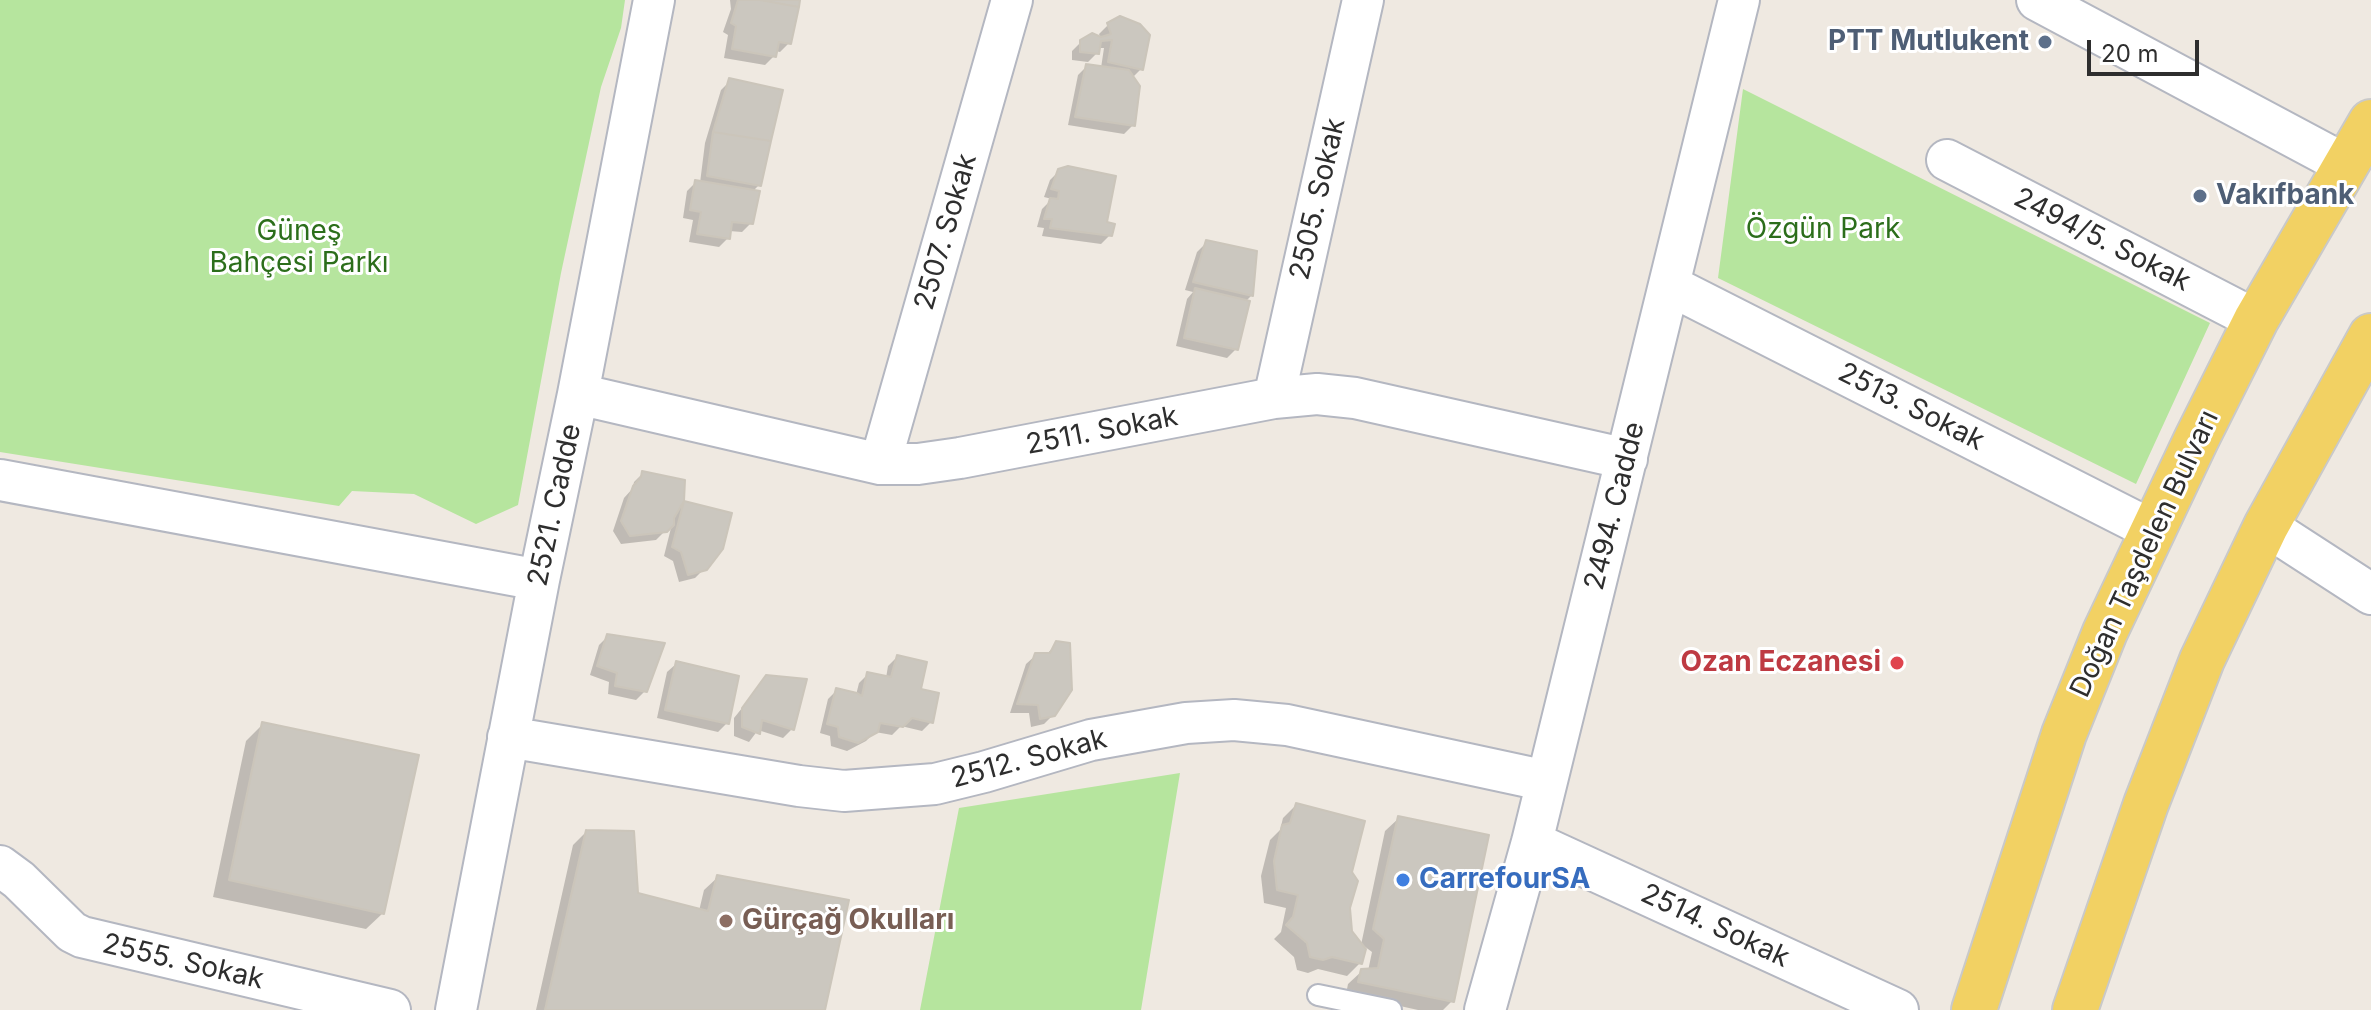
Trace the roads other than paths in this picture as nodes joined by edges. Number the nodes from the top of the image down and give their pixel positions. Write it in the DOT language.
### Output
graph roads {
  1 [pos="654,0"];
  2 [pos="1012,0"];
  3 [pos="1363,0"];
  4 [pos="1739,0"];
  5 [pos="2037,0"];
  6 [pos="2371,122"];
  7 [pos="1947,160"];
  8 [pos="2346,165"];
  9 [pos="1669,285"];
  10 [pos="2256,320"];
  11 [pos="2371,336"];
  12 [pos="578,394"];
  13 [pos="1274,398"];
  14 [pos="1627,459"];
  15 [pos="880,464"];
  16 [pos="0,480"];
  17 [pos="2266,526"];
  18 [pos="2152,530"];
  19 [pos="539,580"];
  20 [pos="2371,594"];
  21 [pos="508,737"];
  22 [pos="1547,781"];
  23 [pos="1532,842"];
  24 [pos="0,866"];
  25 [pos="1318,995"];
  26 [pos="390,1010"];
  27 [pos="456,1010"];
  28 [pos="1391,1010"];
  29 [pos="1485,1010"];
  30 [pos="1898,1010"];
  31 [pos="1974,1010"];
  32 [pos="2075,1010"];
  1 -- 12 [label="street, 2521. Cadde"];
  2 -- 15 [label="street, 2507. Sokak"];
  3 -- 13 [label="street, 2505. Sokak"];
  4 -- 9 [label="street, 2494. Cadde"];
  5 -- 8 [label="street"];
  6 -- 8 [label="main road, Doğan Taşdelen Bulvarı"];
  7 -- 10 [label="street, 2494/5. Sokak"];
  8 -- 10 [label="main road, Doğan Taşdelen Bulvarı"];
  9 -- 14 [label="street, 2494. Cadde"];
  9 -- 18 [label="street, 2513. Sokak"];
  10 -- 18 [label="main road, Doğan Taşdelen Bulvarı"];
  11 -- 17 [label="main road"];
  12 -- 15 [label="street, 2511. Sokak"];
  12 -- 19 [label="street, 2521. Cadde"];
  13 -- 14 [label="street, 2511. Sokak"];
  13 -- 15 [label="street, 2511. Sokak"];
  14 -- 22 [label="street, 2494. Cadde"];
  16 -- 19 [label="street"];
  17 -- 20 [label="street"];
  17 -- 32 [label="main road"];
  18 -- 31 [label="main road, Doğan Taşdelen Bulvarı"];
  19 -- 21 [label="street, 2521. Cadde"];
  21 -- 22 [label="street, 2512. Sokak"];
  21 -- 27 [label="street, 2521. Cadde"];
  22 -- 23 [label="street, 2494. Cadde"];
  23 -- 29 [label="street, 2494. Cadde"];
  23 -- 30 [label="street, 2514. Sokak"];
  24 -- 26 [label="street, 2555. Sokak"];
  25 -- 28 [label="lane"];
}
